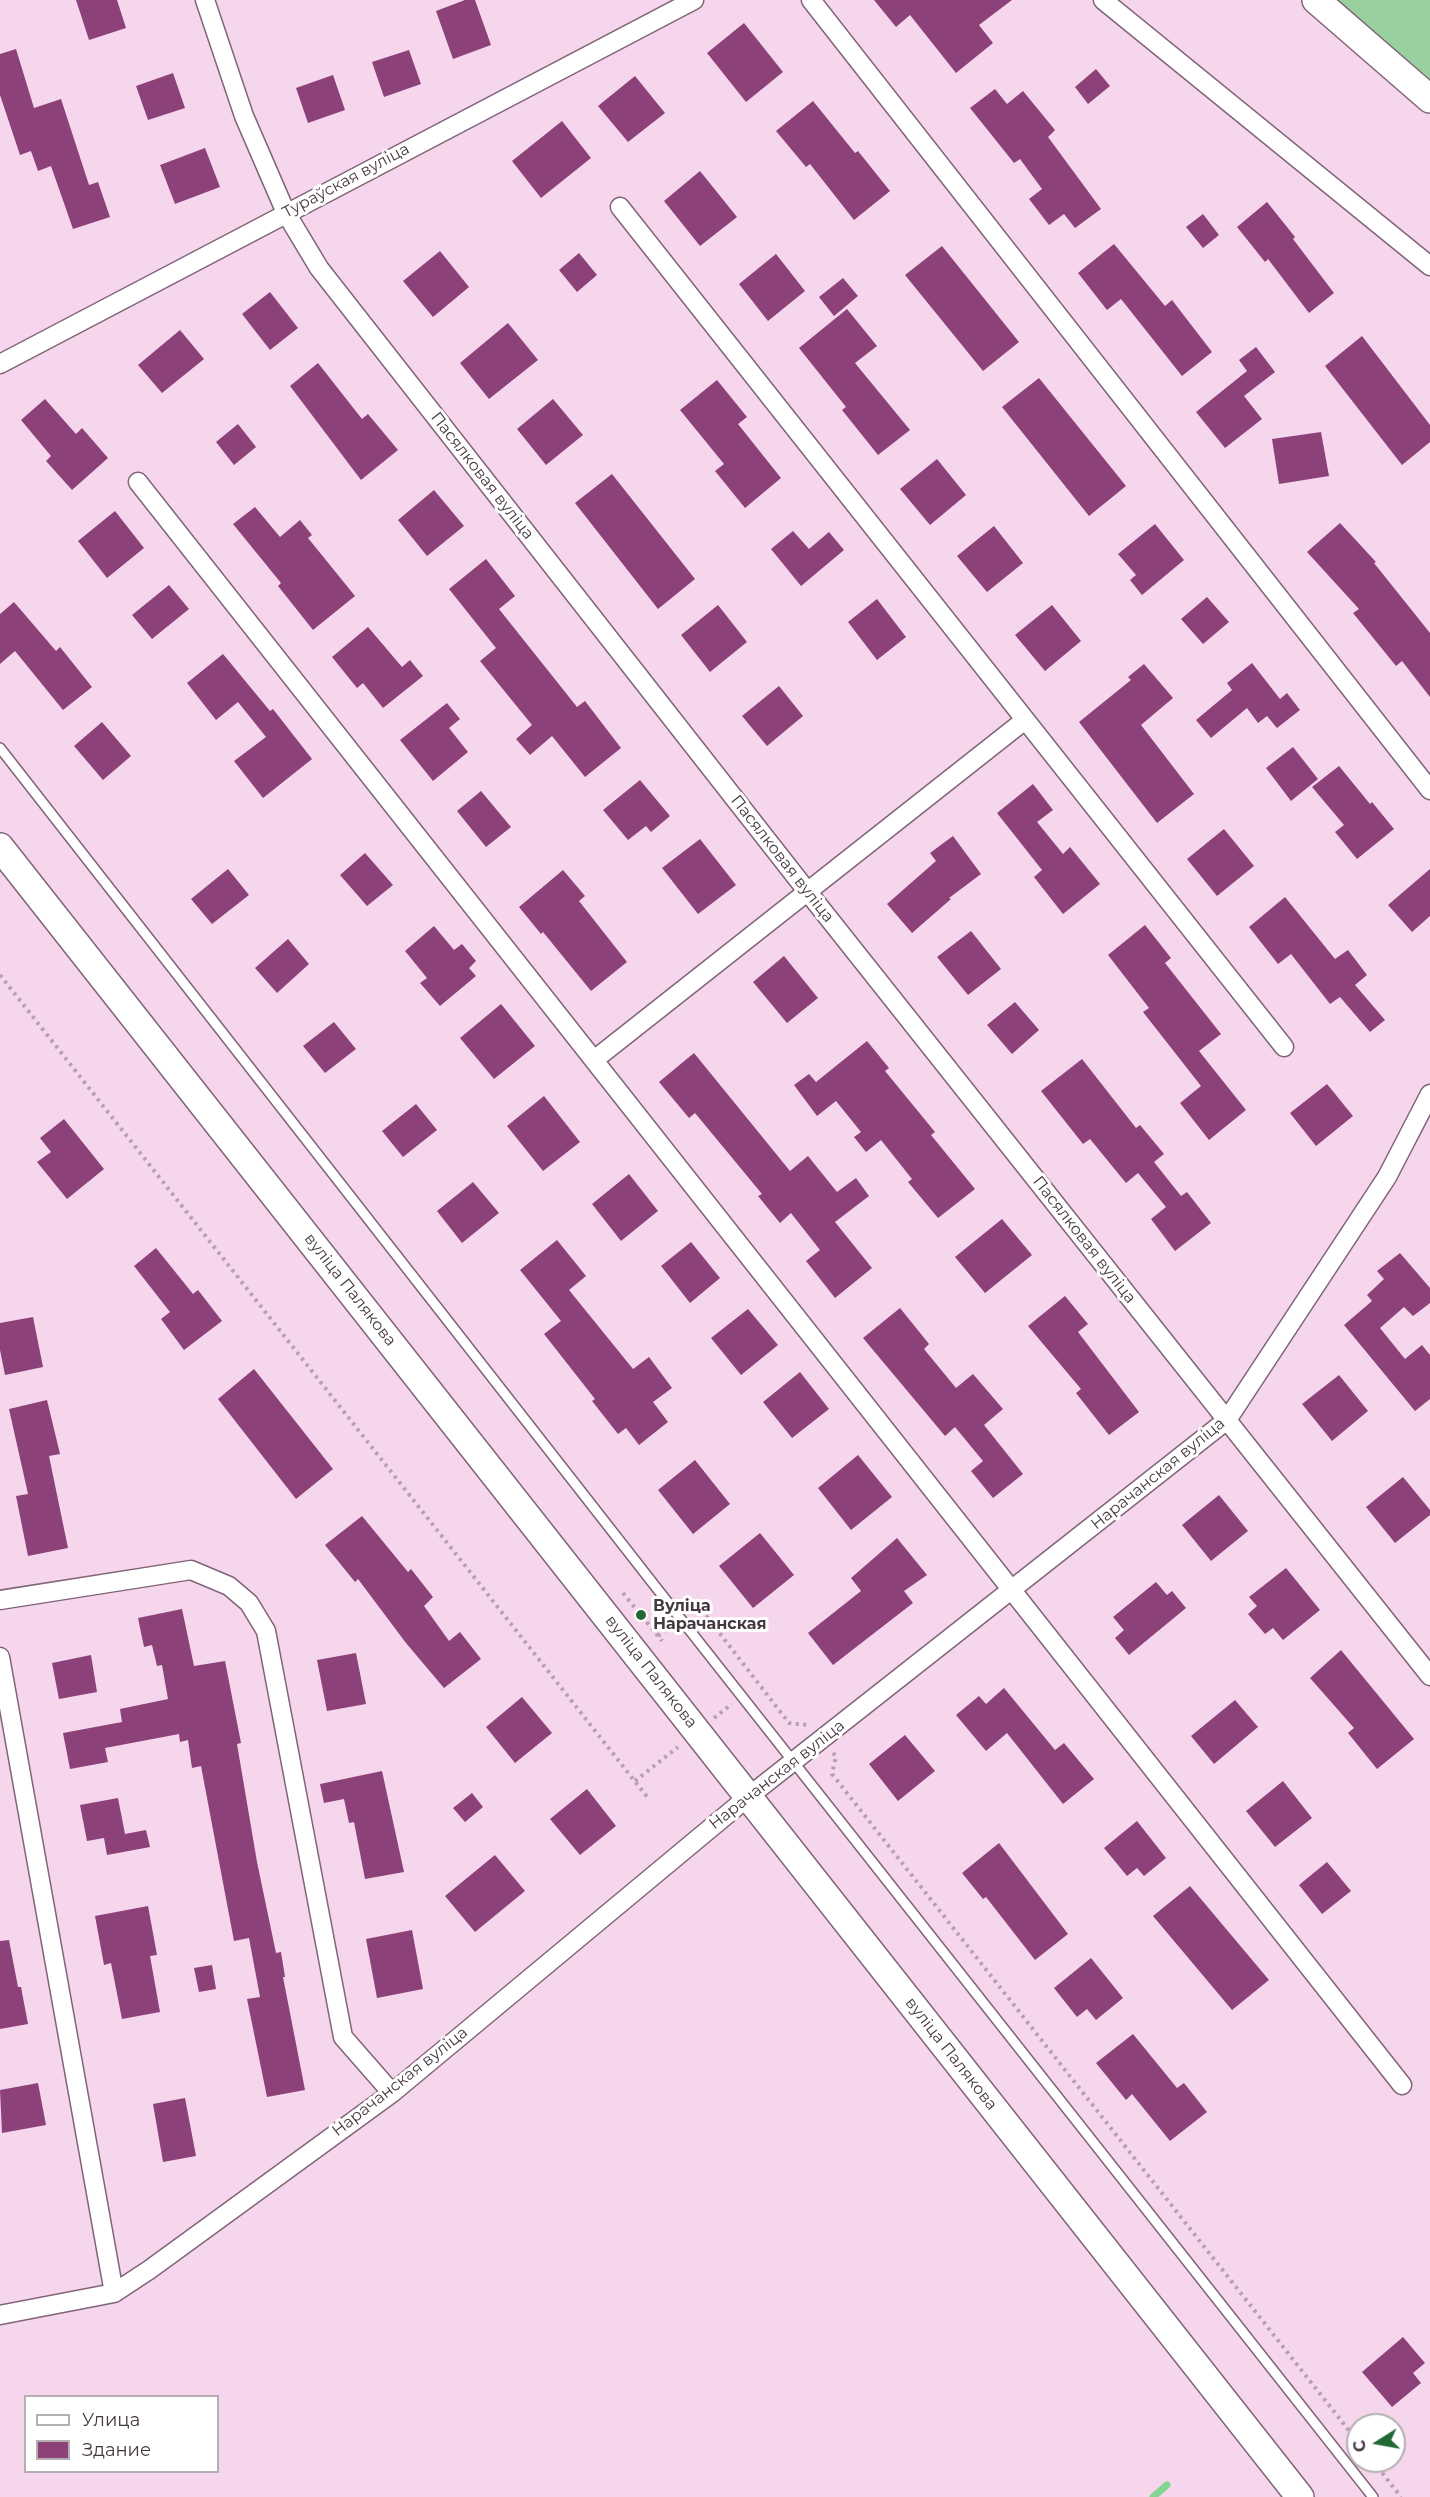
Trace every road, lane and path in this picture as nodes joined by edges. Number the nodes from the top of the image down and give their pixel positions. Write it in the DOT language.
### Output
graph roads {
  1 [pos="205,0"];
  2 [pos="694,0"];
  3 [pos="811,0"];
  4 [pos="1104,0"];
  5 [pos="1316,0"];
  6 [pos="1430,99"];
  7 [pos="620,207"];
  8 [pos="286,213"];
  9 [pos="1430,266"];
  10 [pos="0,364"];
  11 [pos="138,482"];
  12 [pos="1025,720"];
  13 [pos="0,748"];
  14 [pos="1430,790"];
  15 [pos="0,847"];
  16 [pos="807,891"];
  17 [pos="0,975"];
  18 [pos="1284,1047"];
  19 [pos="594,1060"];
  20 [pos="1430,1095"];
  21 [pos="1227,1420"];
  22 [pos="1012,1590"];
  23 [pos="623,1593"];
  24 [pos="0,1600"];
  25 [pos="662,1641"];
  26 [pos="0,1657"];
  27 [pos="1430,1676"];
  28 [pos="686,1741"];
  29 [pos="828,1747"];
  30 [pos="793,1761"];
  31 [pos="635,1781"];
  32 [pos="748,1797"];
  33 [pos="648,1798"];
  34 [pos="1402,2085"];
  35 [pos="392,2093"];
  36 [pos="114,2293"];
  37 [pos="0,2315"];
  38 [pos="1346,2427"];
  39 [pos="1382,2473"];
  40 [pos="1300,2497"];
  41 [pos="1373,2497"];
  42 [pos="1401,2497"];
  1 -- 8 [label="street, Пасялковая вуліца"];
  2 -- 8 [label="street, Тураўская вуліца"];
  3 -- 14 [label="street"];
  4 -- 9 [label="street"];
  5 -- 6 [label="street"];
  7 -- 12 [label="street"];
  8 -- 10 [label="street, Тураўская вуліца"];
  8 -- 16 [label="street, Пасялковая вуліца"];
  11 -- 19 [label="street"];
  12 -- 16 [label="street"];
  12 -- 18 [label="street"];
  13 -- 30 [label="lane"];
  15 -- 32 [label="street, вуліца Палякова"];
  16 -- 19 [label="street"];
  16 -- 21 [label="street, Пасялковая вуліца"];
  17 -- 31 [label="path"];
  19 -- 22 [label="street"];
  20 -- 21 [label="street, Нарачанская вуліца"];
  21 -- 22 [label="street, Нарачанская вуліца"];
  21 -- 27 [label="street, Пасялковая вуліца"];
  22 -- 30 [label="street, Нарачанская вуліца"];
  22 -- 34 [label="street"];
  23 -- 25 [label="path"];
  24 -- 35 [label="street"];
  26 -- 36 [label="street"];
  28 -- 31 [label="path"];
  29 -- 38 [label="path"];
  30 -- 32 [label="street, Нарачанская вуліца"];
  30 -- 41 [label="lane"];
  31 -- 33 [label="path"];
  32 -- 35 [label="street, Нарачанская вуліца"];
  32 -- 40 [label="street, вуліца Палякова"];
  35 -- 36 [label="street, Нарачанская вуліца"];
  36 -- 37 [label="street, Нарачанская вуліца"];
  39 -- 42 [label="path"];
}
